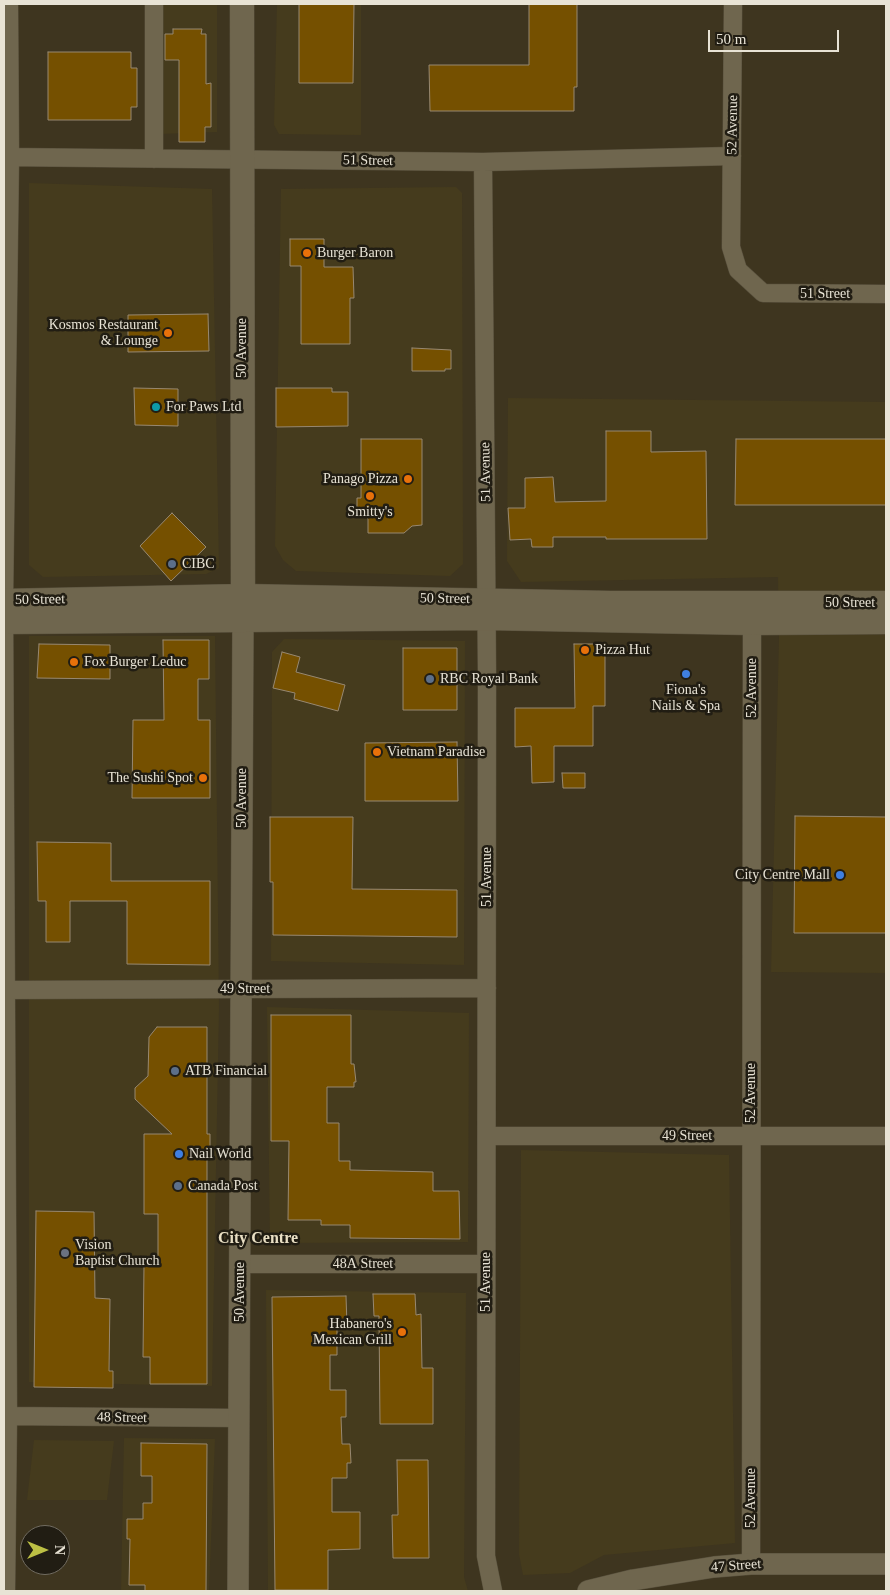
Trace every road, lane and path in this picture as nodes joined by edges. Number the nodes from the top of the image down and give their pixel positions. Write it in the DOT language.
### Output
graph roads {
  1 [pos="9,4"];
  2 [pos="154,4"];
  3 [pos="242,4"];
  4 [pos="733,4"];
  5 [pos="732,156"];
  6 [pos="7,157"];
  7 [pos="154,159"];
  8 [pos="241,159"];
  9 [pos="483,162"];
  10 [pos="763,293"];
  11 [pos="886,294"];
  12 [pos="243,596"];
  13 [pos="886,603"];
  14 [pos="487,609"];
  15 [pos="4,612"];
  16 [pos="752,612"];
  17 [pos="243,620"];
  18 [pos="886,622"];
  19 [pos="487,988"];
  20 [pos="241,989"];
  21 [pos="5,990"];
  22 [pos="488,1136"];
  23 [pos="751,1136"];
  24 [pos="886,1136"];
  25 [pos="240,1264"];
  26 [pos="486,1264"];
  27 [pos="6,1416"];
  28 [pos="240,1418"];
  29 [pos="751,1564"];
  30 [pos="886,1564"];
  31 [pos="6,1591"];
  32 [pos="238,1591"];
  33 [pos="493,1591"];
  34 [pos="588,1591"];
  1 -- 6 [label="street"];
  2 -- 7 [label="street"];
  3 -- 8 [label="main road, 50 Avenue"];
  4 -- 5 [label="street, 52 Avenue"];
  5 -- 9 [label="street, 51 Street"];
  5 -- 10 [label="street, 52 Avenue"];
  6 -- 7 [label="street, 51 Street"];
  6 -- 15 [label="street"];
  7 -- 8 [label="street, 51 Street"];
  8 -- 9 [label="street, 51 Street"];
  8 -- 12 [label="main road, 50 Avenue"];
  9 -- 14 [label="street, 51 Avenue"];
  10 -- 11 [label="street, 51 Street"];
  12 -- 14 [label="main road, 50 Street"];
  12 -- 15 [label="main road, 50 Street"];
  12 -- 17 [label="main road, 50 Avenue"];
  13 -- 16 [label="main road, 50 Street"];
  14 -- 16 [label="main road, 50 Street"];
  14 -- 17 [label="main road, 50 Street"];
  14 -- 19 [label="street, 51 Avenue"];
  15 -- 17 [label="main road, 50 Street"];
  15 -- 21 [label="street"];
  16 -- 18 [label="main road, 50 Street"];
  16 -- 23 [label="street, 52 Avenue"];
  17 -- 20 [label="street, 50 Avenue"];
  19 -- 20 [label="street, 49 Street"];
  19 -- 22 [label="street, 51 Avenue"];
  20 -- 21 [label="street, 49 Street"];
  20 -- 25 [label="street, 50 Avenue"];
  21 -- 27 [label="street"];
  22 -- 23 [label="street, 49 Street"];
  22 -- 26 [label="street, 51 Avenue"];
  23 -- 24 [label="street, 49 Street"];
  23 -- 29 [label="street, 52 Avenue"];
  25 -- 26 [label="street, 48A Street"];
  25 -- 28 [label="street, 50 Avenue"];
  26 -- 33 [label="street, 51 Avenue"];
  27 -- 28 [label="street, 48 Street"];
  27 -- 31 [label="street"];
  28 -- 32 [label="street, 50 Avenue"];
  29 -- 30 [label="street, 47 Street"];
  29 -- 34 [label="street, 47 Street"];
}
